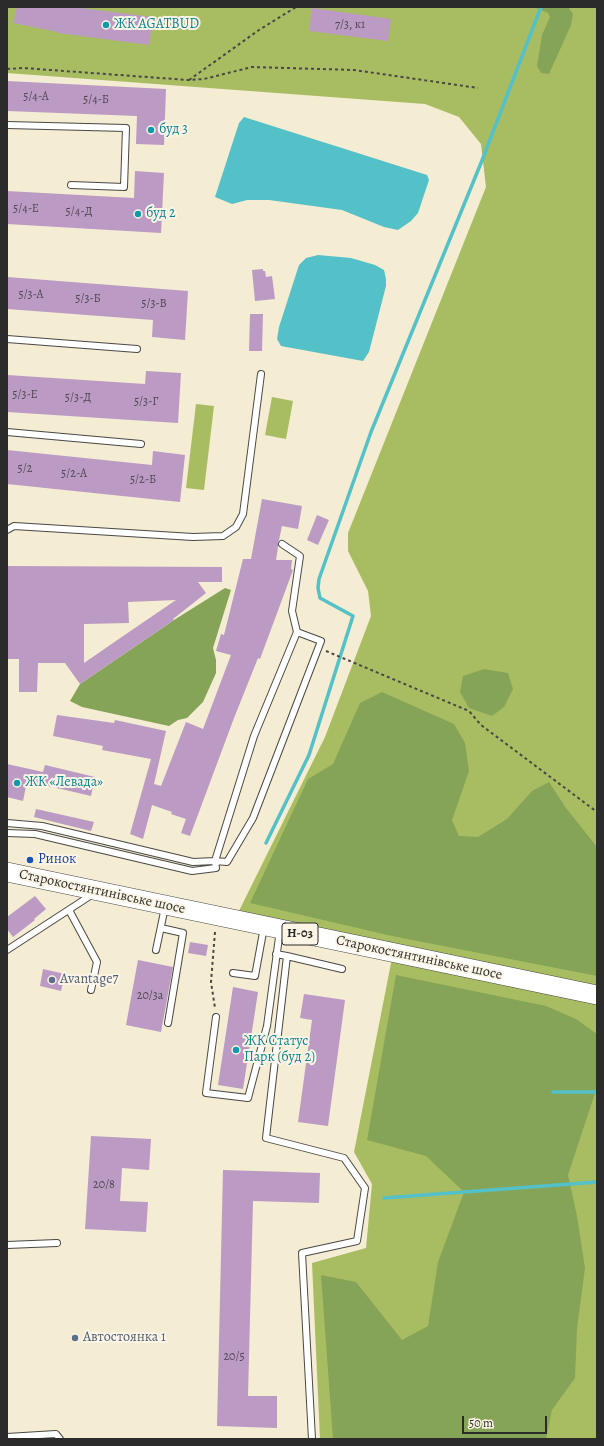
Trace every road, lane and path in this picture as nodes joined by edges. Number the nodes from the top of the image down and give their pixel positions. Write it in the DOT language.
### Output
graph roads {
  1 [pos="296,7"];
  2 [pos="7,69"];
  3 [pos="188,80"];
  4 [pos="478,88"];
  5 [pos="7,125"];
  6 [pos="71,185"];
  7 [pos="7,339"];
  8 [pos="138,349"];
  9 [pos="261,374"];
  10 [pos="7,432"];
  11 [pos="141,444"];
  12 [pos="7,530"];
  13 [pos="282,544"];
  14 [pos="297,632"];
  15 [pos="336,655"];
  16 [pos="597,812"];
  17 [pos="7,823"];
  18 [pos="7,833"];
  19 [pos="215,861"];
  20 [pos="7,872"];
  21 [pos="97,891"];
  22 [pos="166,906"];
  23 [pos="69,910"];
  24 [pos="161,928"];
  25 [pos="272,928"];
  26 [pos="215,932"];
  27 [pos="7,950"];
  28 [pos="156,950"];
  29 [pos="276,954"];
  30 [pos="287,956"];
  31 [pos="342,969"];
  32 [pos="233,973"];
  33 [pos="91,990"];
  34 [pos="595,995"];
  35 [pos="216,1017"];
  36 [pos="168,1022"];
  37 [pos="597,1172"];
  38 [pos="596,1179"];
  39 [pos="596,1184"];
  40 [pos="597,1193"];
  41 [pos="57,1242"];
  42 [pos="7,1245"];
  43 [pos="7,1437"];
  44 [pos="60,1439"];
  45 [pos="312,1439"];
  1 -- 3 [label="path"];
  2 -- 3 [label="path"];
  3 -- 4 [label="path"];
  5 -- 6 [label="lane"];
  7 -- 8 [label="lane"];
  9 -- 12 [label="lane"];
  10 -- 11 [label="lane"];
  13 -- 14 [label="lane"];
  14 -- 19 [label="lane"];
  14 -- 19 [label="lane"];
  15 -- 16 [label="path"];
  17 -- 19 [label="lane"];
  18 -- 19 [label="lane"];
  20 -- 21 [label="main road, Старокостянтинівське шосе / Н-03"];
  21 -- 22 [label="main road, Старокостянтинівське шосе / Н-03"];
  21 -- 23 [label="lane"];
  22 -- 24 [label="lane"];
  22 -- 25 [label="main road, Старокостянтинівське шосе / Н-03"];
  23 -- 27 [label="lane"];
  23 -- 33 [label="lane"];
  24 -- 28 [label="lane"];
  24 -- 36 [label="lane"];
  25 -- 29 [label="lane"];
  25 -- 32 [label="lane"];
  25 -- 34 [label="main road, Старокостянтинівське шосе / Н-03"];
  26 -- 35 [label="path"];
  29 -- 30 [label="lane"];
  29 -- 35 [label="lane"];
  30 -- 31 [label="lane"];
  30 -- 45 [label="lane"];
  37 -- 38 [label="path"];
  38 -- 39 [label="path"];
  39 -- 40 [label="path"];
  41 -- 42 [label="lane"];
  43 -- 44 [label="lane"];
}
